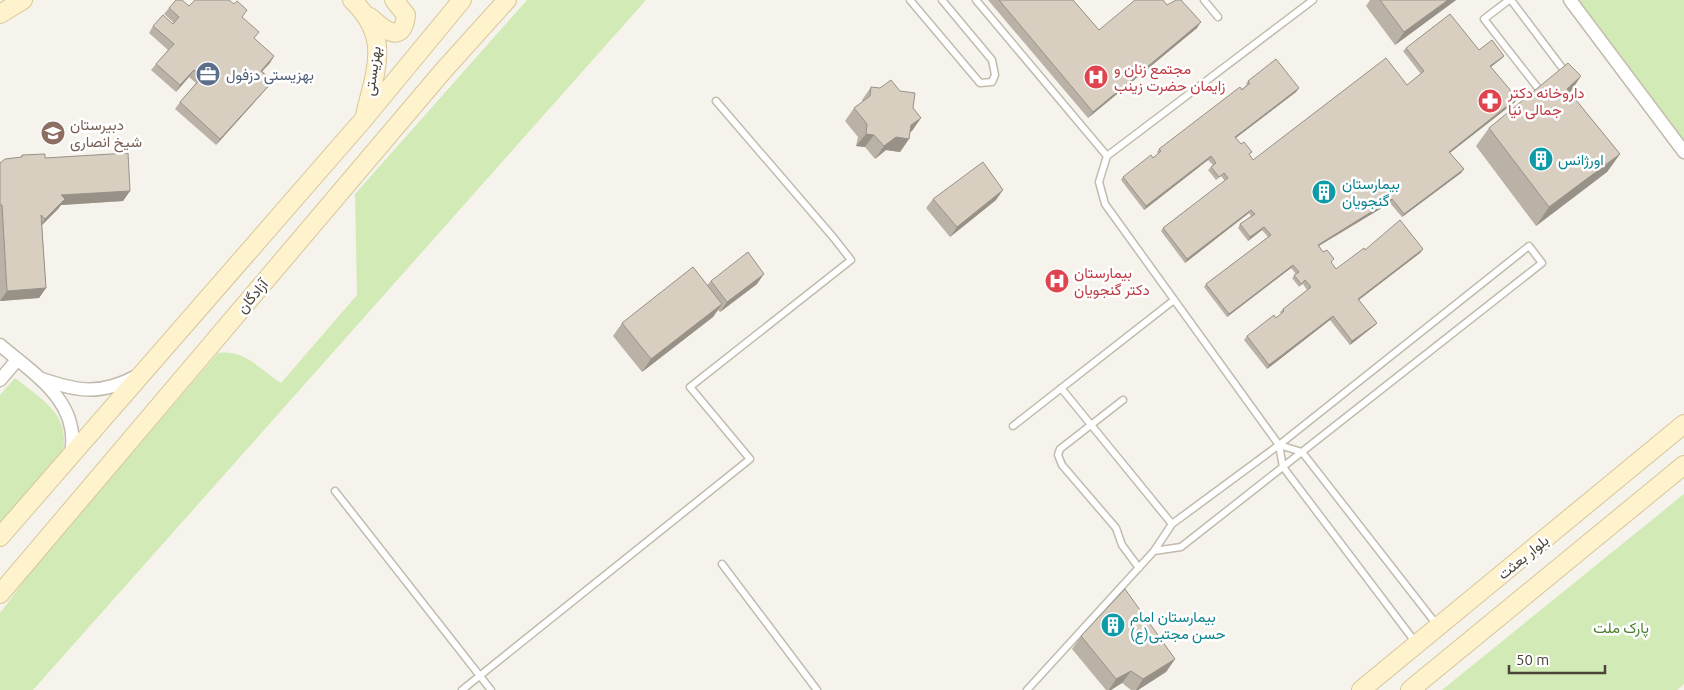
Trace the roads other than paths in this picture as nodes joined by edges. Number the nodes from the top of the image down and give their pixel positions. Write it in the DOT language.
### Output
graph roads {
  1 [pos="23,0"];
  2 [pos="352,0"];
  3 [pos="394,0"];
  4 [pos="462,0"];
  5 [pos="508,0"];
  6 [pos="910,0"];
  7 [pos="942,0"];
  8 [pos="976,0"];
  9 [pos="1204,0"];
  10 [pos="1313,0"];
  11 [pos="1510,0"];
  12 [pos="1570,0"];
  13 [pos="366,13"];
  14 [pos="0,14"];
  15 [pos="1218,17"];
  16 [pos="1561,77"];
  17 [pos="1548,87"];
  18 [pos="716,101"];
  19 [pos="363,120"];
  20 [pos="1684,152"];
  21 [pos="1107,156"];
  22 [pos="1174,300"];
  23 [pos="0,345"];
  24 [pos="18,360"];
  25 [pos="139,375"];
  26 [pos="39,378"];
  27 [pos="0,380"];
  28 [pos="1061,388"];
  29 [pos="1123,400"];
  30 [pos="1091,424"];
  31 [pos="1684,424"];
  32 [pos="1013,426"];
  33 [pos="1279,445"];
  34 [pos="1302,452"];
  35 [pos="71,454"];
  36 [pos="1684,465"];
  37 [pos="1283,467"];
  38 [pos="335,491"];
  39 [pos="1172,524"];
  40 [pos="0,537"];
  41 [pos="1154,551"];
  42 [pos="722,564"];
  43 [pos="1139,568"];
  44 [pos="0,594"];
  45 [pos="1438,626"];
  46 [pos="1417,644"];
  47 [pos="480,676"];
  48 [pos="462,690"];
  49 [pos="491,690"];
  50 [pos="817,690"];
  51 [pos="1027,690"];
  52 [pos="1361,690"];
  53 [pos="1410,690"];
  1 -- 14 [label="main road"];
  2 -- 13 [label="main road, بهزیستی"];
  3 -- 13 [label="main road"];
  4 -- 19 [label="main road"];
  5 -- 44 [label="main road, آزادگان"];
  6 -- 7 [label="lane"];
  8 -- 21 [label="lane"];
  9 -- 15 [label="lane"];
  10 -- 21 [label="lane"];
  11 -- 16 [label="lane"];
  11 -- 17 [label="lane"];
  12 -- 20 [label="street"];
  13 -- 19 [label="main road, بهزیستی"];
  18 -- 47 [label="lane"];
  19 -- 25 [label="main road"];
  21 -- 22 [label="lane"];
  22 -- 28 [label="lane"];
  22 -- 33 [label="lane"];
  23 -- 24 [label="street"];
  24 -- 26 [label="street"];
  24 -- 27 [label="street"];
  25 -- 26 [label="street"];
  25 -- 35 [label="main road"];
  26 -- 35 [label="street"];
  28 -- 30 [label="lane"];
  28 -- 32 [label="lane"];
  29 -- 30 [label="lane"];
  30 -- 39 [label="lane"];
  30 -- 43 [label="lane"];
  31 -- 45 [label="main road, بلوار بعثت"];
  33 -- 34 [label="lane"];
  33 -- 34 [label="lane"];
  33 -- 37 [label="lane"];
  33 -- 39 [label="lane"];
  34 -- 37 [label="lane"];
  34 -- 45 [label="lane"];
  35 -- 40 [label="main road"];
  36 -- 53 [label="main road, بلوار بعثت"];
  37 -- 41 [label="lane"];
  37 -- 46 [label="lane"];
  38 -- 47 [label="lane"];
  39 -- 41 [label="lane"];
  41 -- 43 [label="lane"];
  42 -- 50 [label="lane"];
  43 -- 51 [label="lane"];
  45 -- 46 [label="main road, بلوار بعثت"];
  46 -- 52 [label="main road, بلوار بعثت"];
  47 -- 48 [label="lane"];
  47 -- 49 [label="lane"];
}
